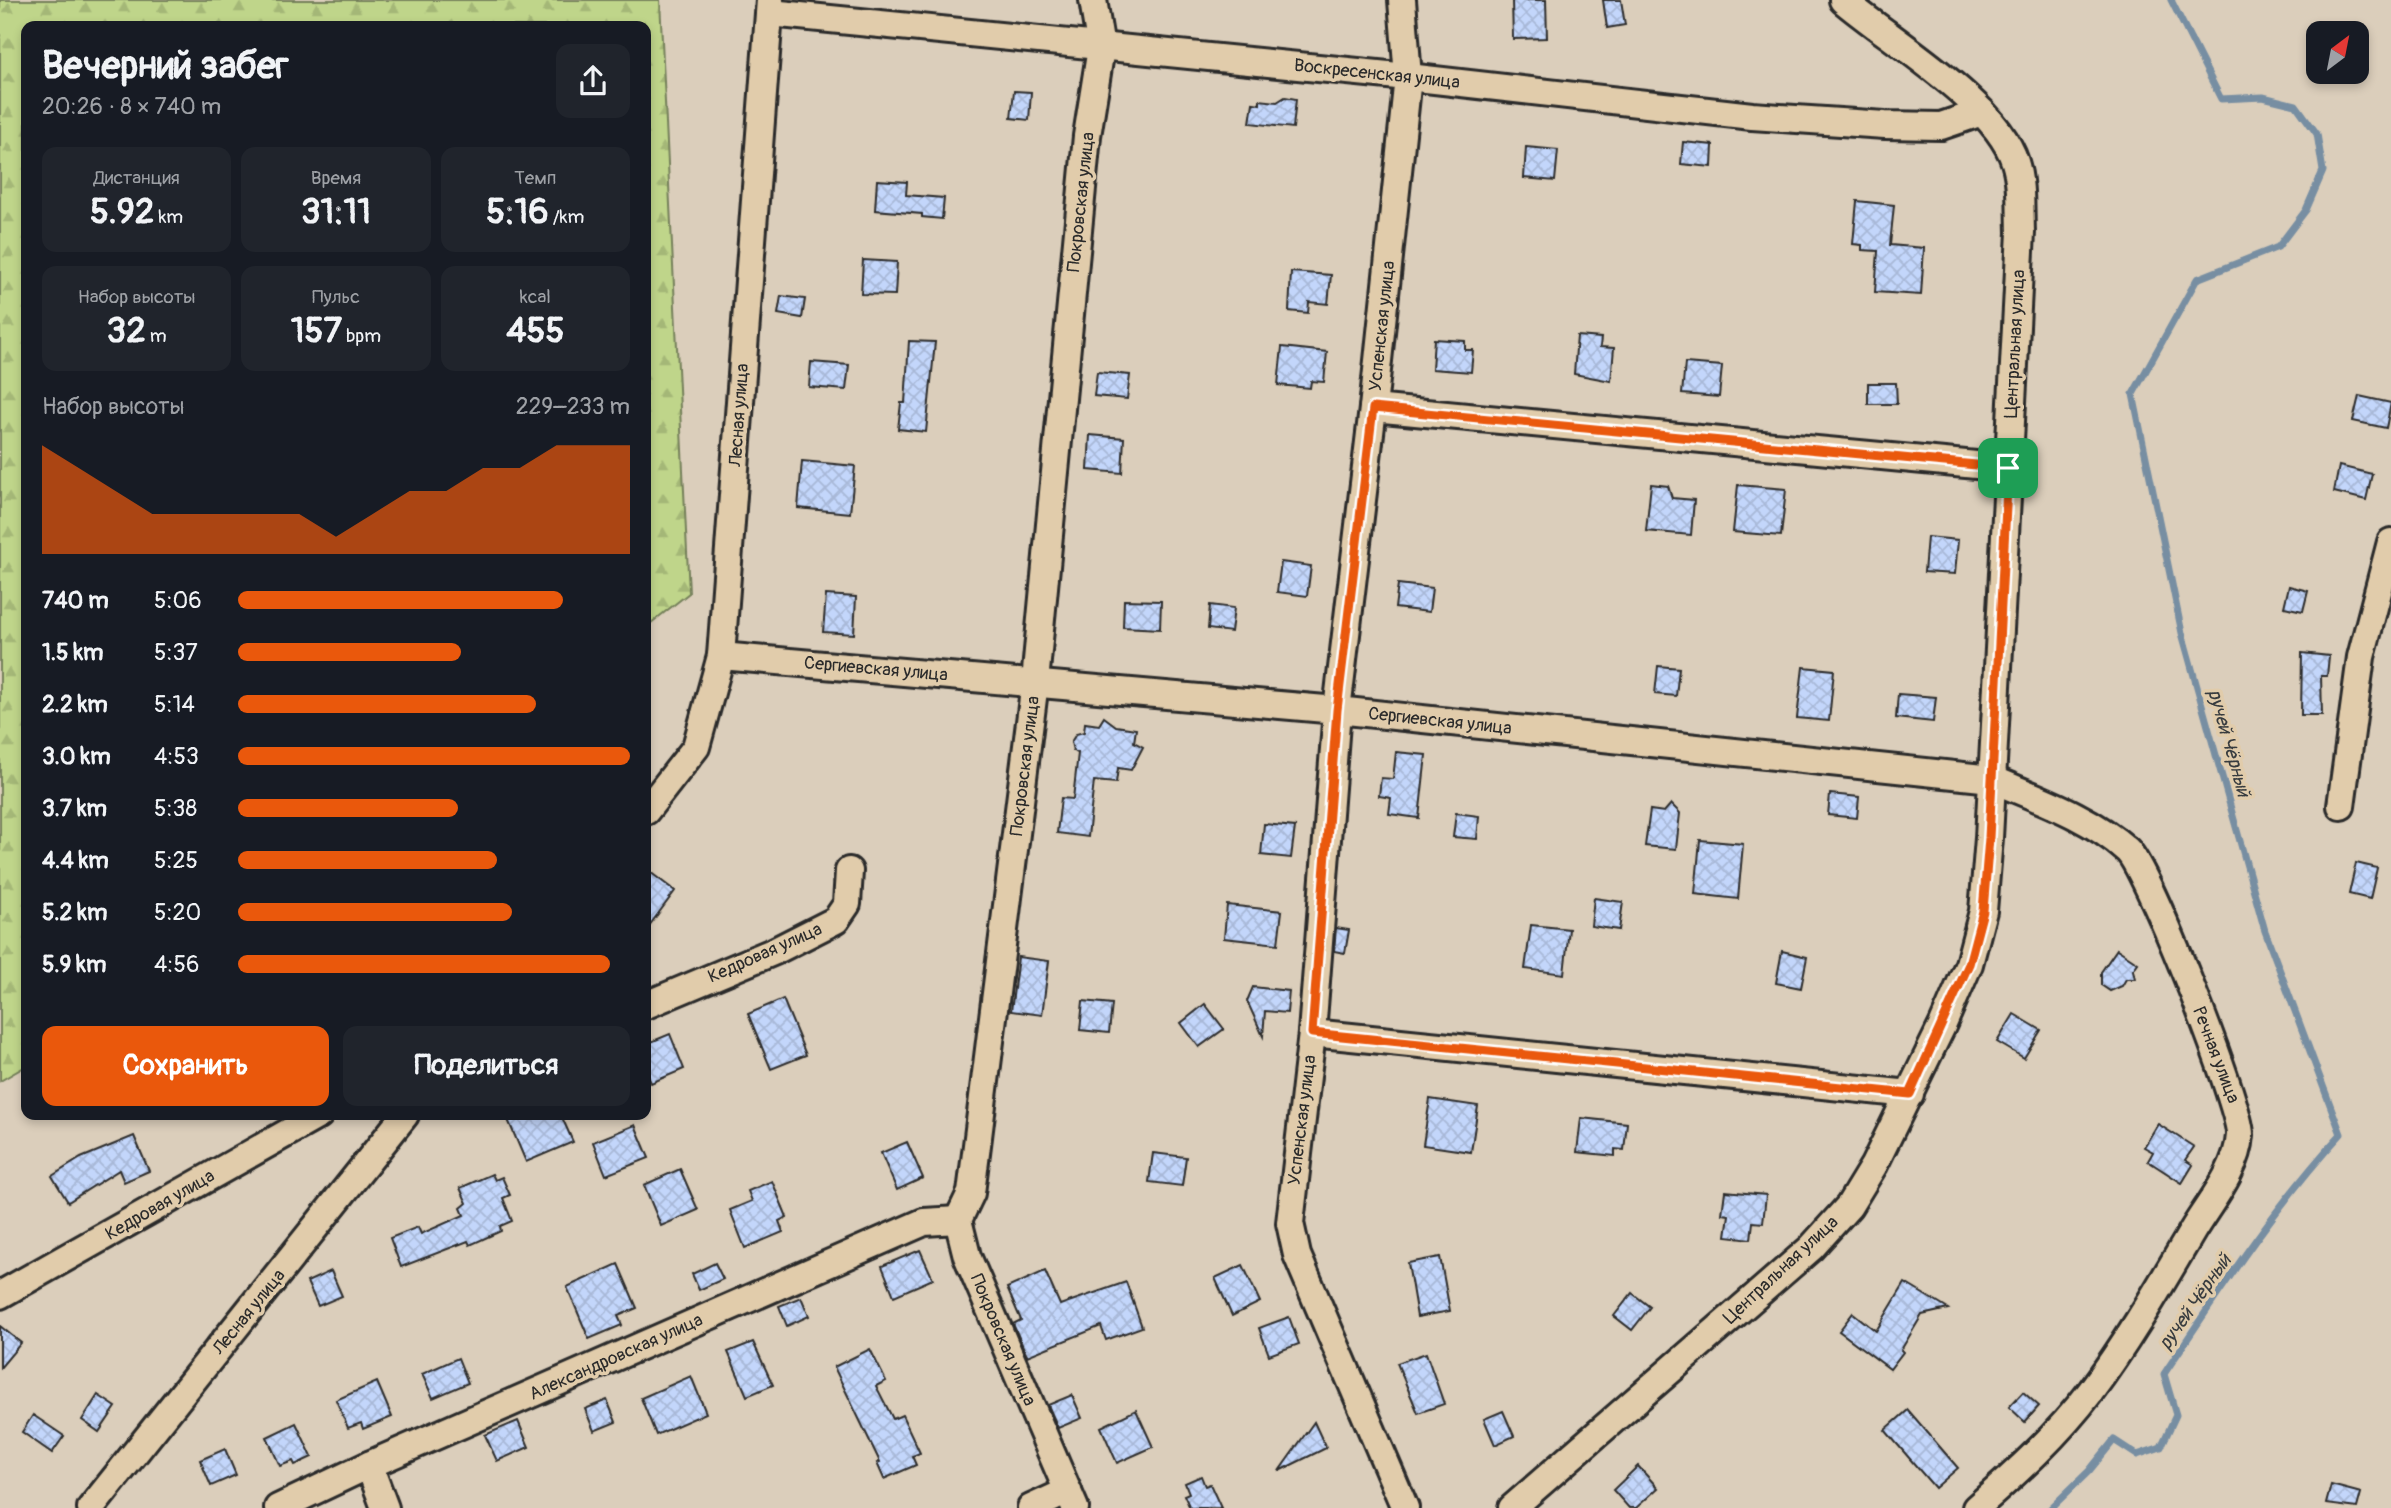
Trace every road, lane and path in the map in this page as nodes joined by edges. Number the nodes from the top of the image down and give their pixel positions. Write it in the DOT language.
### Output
graph roads {
  1 [pos="1093,0"];
  2 [pos="1402,0"];
  3 [pos="1843,0"];
  4 [pos="770,7"];
  5 [pos="1101,48"];
  6 [pos="1408,77"];
  7 [pos="1982,112"];
  8 [pos="1373,408"];
  9 [pos="2008,468"];
  10 [pos="2391,542"];
  11 [pos="721,656"];
  12 [pos="1035,682"];
  13 [pos="1337,710"];
  14 [pos="1992,779"];
  15 [pos="651,805"];
  16 [pos="2341,806"];
  17 [pos="849,871"];
  18 [pos="651,1003"];
  19 [pos="1312,1033"];
  20 [pos="1910,1094"];
  21 [pos="310,1120"];
  22 [pos="401,1120"];
  23 [pos="958,1220"];
  24 [pos="4,1296"];
  25 [pos="369,1465"];
  26 [pos="1072,1499"];
  27 [pos="91,1508"];
  28 [pos="278,1508"];
  29 [pos="385,1508"];
  30 [pos="1031,1508"];
  31 [pos="1405,1508"];
  32 [pos="1512,1508"];
  33 [pos="1976,1508"];
  1 -- 5 [label="street, Покровская улица"];
  2 -- 6 [label="street, Успенская улица"];
  3 -- 7 [label="street, Центральная улица"];
  4 -- 5 [label="street, Воскресенская улица"];
  4 -- 11 [label="street, Лесная улица"];
  5 -- 6 [label="street, Воскресенская улица"];
  5 -- 12 [label="street, Покровская улица"];
  6 -- 7 [label="street, Воскресенская улица"];
  6 -- 8 [label="street, Успенская улица"];
  7 -- 9 [label="street, Центральная улица"];
  8 -- 9 [label="street"];
  8 -- 13 [label="street, Успенская улица"];
  9 -- 14 [label="street, Центральная улица"];
  10 -- 16 [label="street"];
  11 -- 12 [label="street, Сергиевская улица"];
  11 -- 15 [label="street, Лесная улица"];
  12 -- 13 [label="street, Сергиевская улица"];
  12 -- 23 [label="street, Покровская улица"];
  13 -- 14 [label="street, Сергиевская улица"];
  13 -- 19 [label="street, Успенская улица"];
  14 -- 20 [label="street, Центральная улица"];
  14 -- 33 [label="street, Речная улица"];
  17 -- 18 [label="street, Кедровая улица"];
  19 -- 20 [label="street"];
  19 -- 31 [label="street, Успенская улица"];
  20 -- 32 [label="street, Центральная улица"];
  21 -- 24 [label="street, Кедровая улица"];
  22 -- 27 [label="street, Лесная улица"];
  23 -- 25 [label="street, Александровская улица"];
  23 -- 26 [label="street, Покровская улица"];
  25 -- 28 [label="street, Александровская улица"];
  25 -- 29 [label="street"];
  26 -- 30 [label="street"];
}
